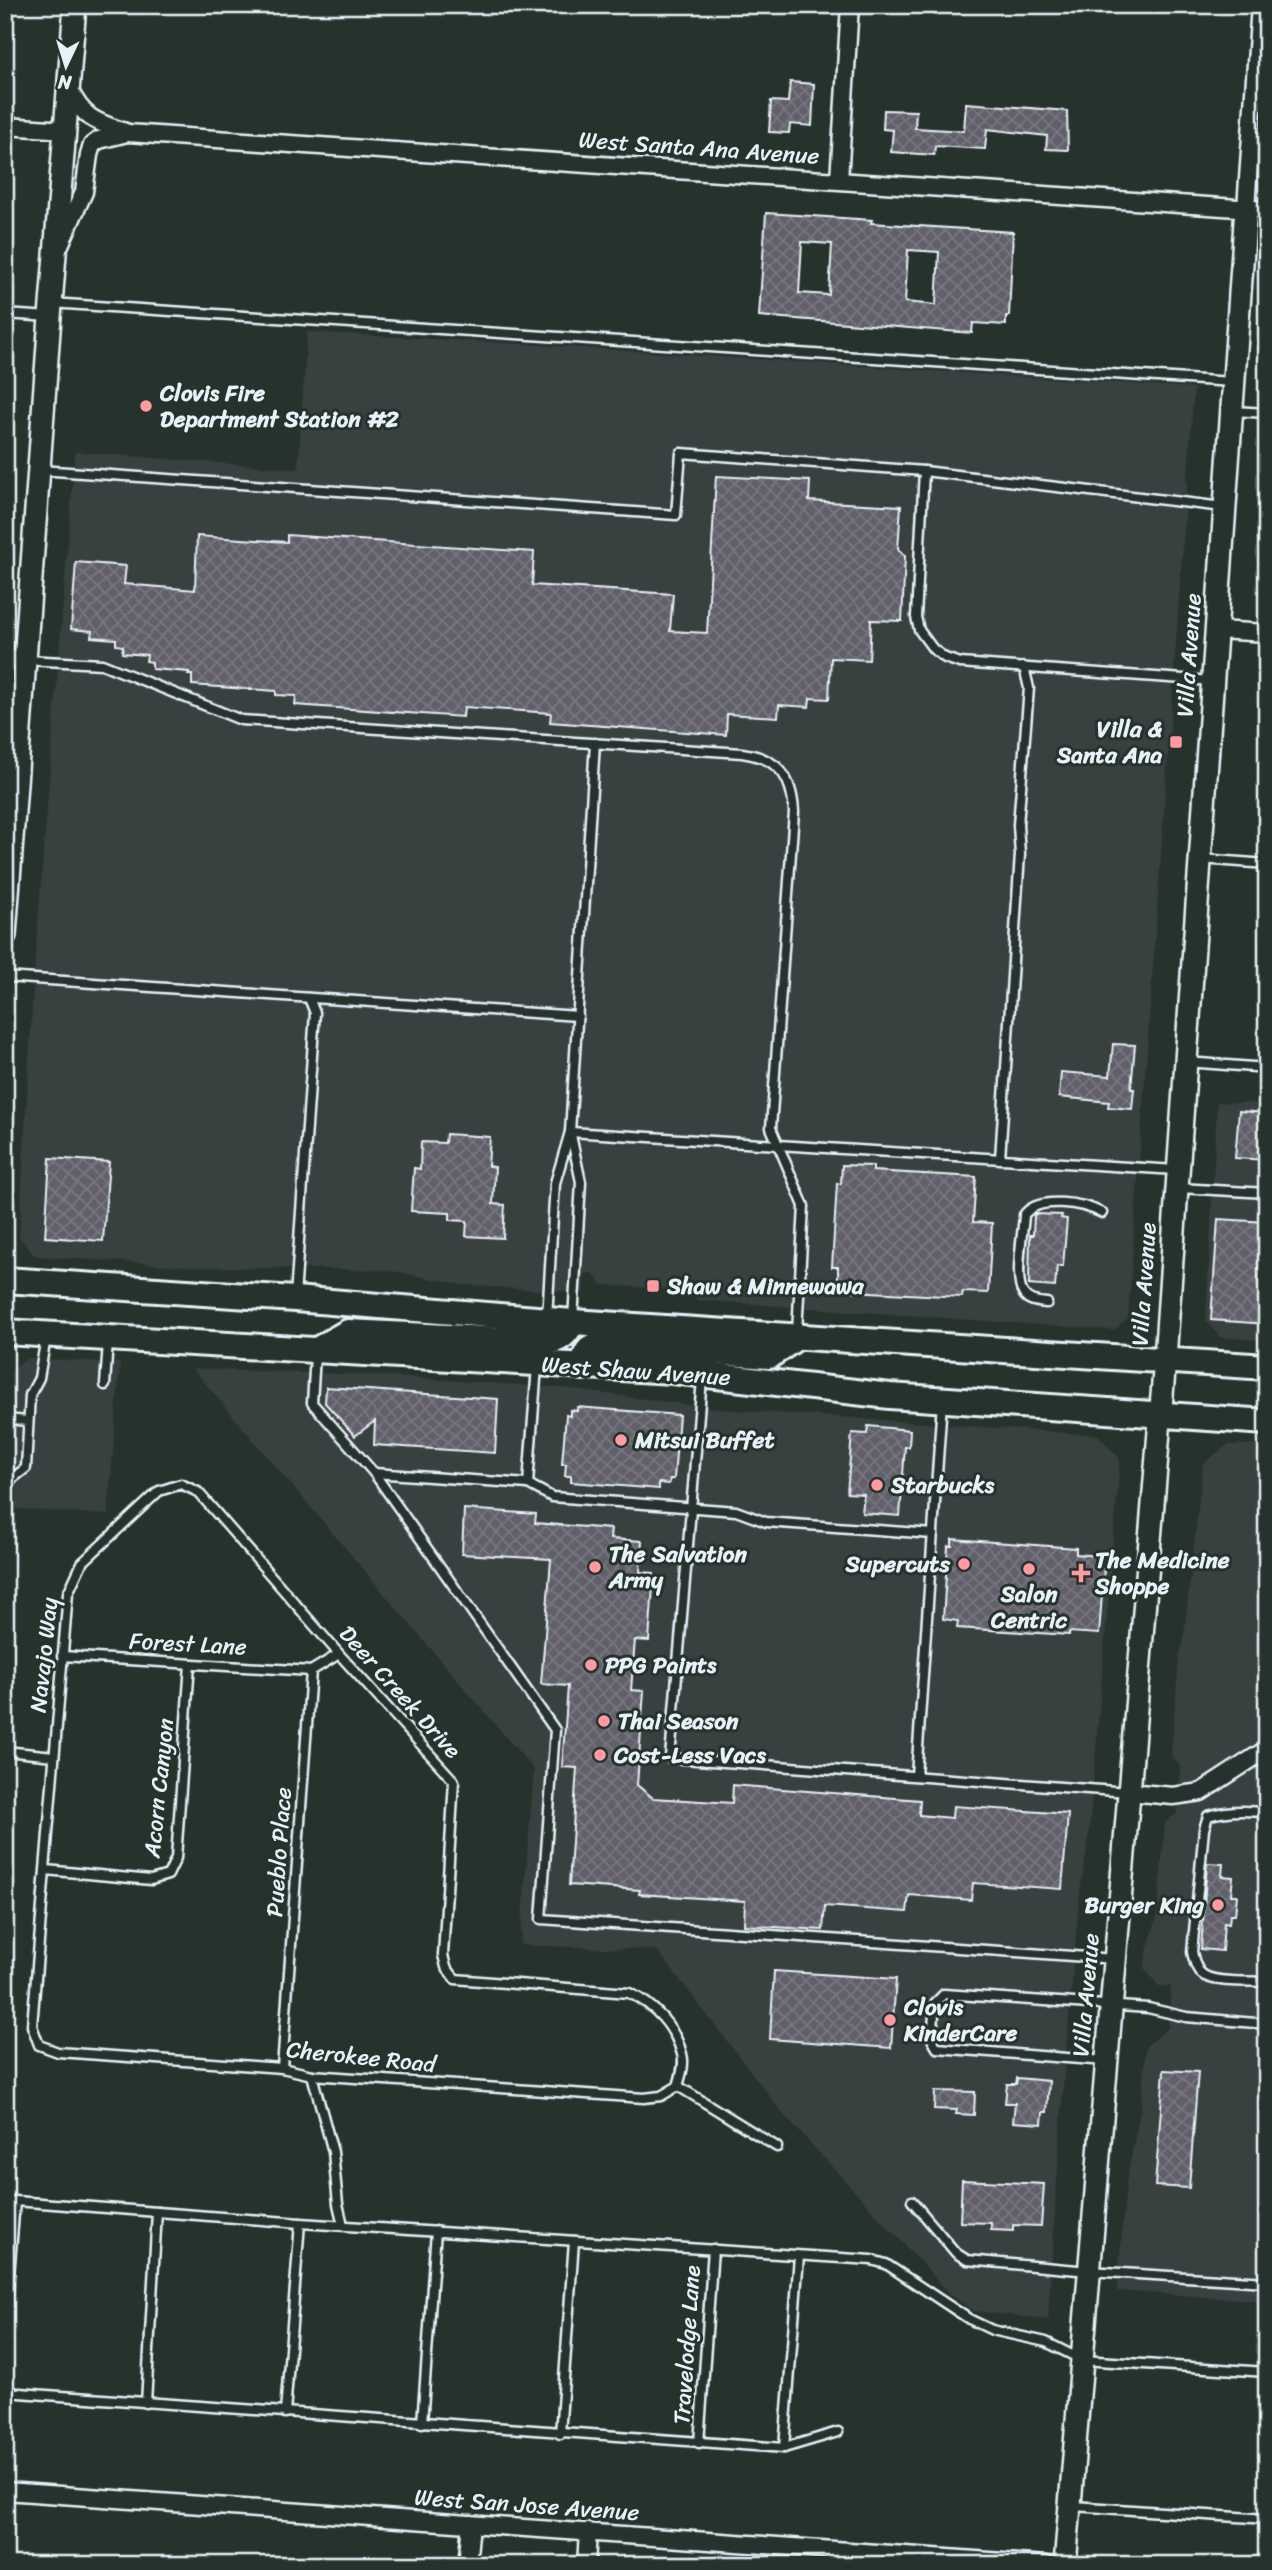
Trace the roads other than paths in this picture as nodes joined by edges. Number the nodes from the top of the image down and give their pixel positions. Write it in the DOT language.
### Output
graph roads {
  1 [pos="75,5"];
  2 [pos="850,5"];
  3 [pos="1261,5"];
  4 [pos="69,89"];
  5 [pos="5,126"];
  6 [pos="66,130"];
  7 [pos="128,133"];
  8 [pos="839,180"];
  9 [pos="1256,209"];
  10 [pos="56,253"];
  11 [pos="50,310"];
  12 [pos="5,314"];
  13 [pos="1232,382"];
  14 [pos="1231,411"];
  15 [pos="1267,413"];
  16 [pos="40,470"];
  17 [pos="925,471"];
  18 [pos="1223,507"];
  19 [pos="1217,630"];
  20 [pos="1267,633"];
  21 [pos="15,659"];
  22 [pos="1024,667"];
  23 [pos="1214,681"];
  24 [pos="595,743"];
  25 [pos="9,822"];
  26 [pos="1201,859"];
  27 [pos="1267,864"];
  28 [pos="5,935"];
  29 [pos="5,977"];
  30 [pos="309,998"];
  31 [pos="578,1016"];
  32 [pos="1186,1062"];
  33 [pos="1267,1068"];
  34 [pos="570,1132"];
  35 [pos="778,1145"];
  36 [pos="1000,1159"];
  37 [pos="1178,1179"];
  38 [pos="1267,1193"];
  39 [pos="1102,1213"];
  40 [pos="5,1279"];
  41 [pos="295,1299"];
  42 [pos="1047,1303"];
  43 [pos="547,1319"];
  44 [pos="573,1322"];
  45 [pos="5,1332"];
  46 [pos="47,1334"];
  47 [pos="797,1336"];
  48 [pos="108,1339"];
  49 [pos="315,1351"];
  50 [pos="1166,1359"];
  51 [pos="537,1363"];
  52 [pos="583,1367"];
  53 [pos="1267,1367"];
  54 [pos="702,1374"];
  55 [pos="105,1385"];
  56 [pos="942,1400"];
  57 [pos="1160,1414"];
  58 [pos="5,1419"];
  59 [pos="27,1421"];
  60 [pos="1267,1422"];
  61 [pos="374,1473"];
  62 [pos="5,1478"];
  63 [pos="181,1483"];
  64 [pos="528,1484"];
  65 [pos="691,1507"];
  66 [pos="933,1534"];
  67 [pos="340,1654"];
  68 [pos="62,1656"];
  69 [pos="190,1664"];
  70 [pos="311,1671"];
  71 [pos="1267,1749"];
  72 [pos="5,1751"];
  73 [pos="54,1756"];
  74 [pos="916,1776"];
  75 [pos="1128,1792"];
  76 [pos="1267,1813"];
  77 [pos="46,1870"];
  78 [pos="1115,1959"];
  79 [pos="1266,1982"];
  80 [pos="1111,2005"];
  81 [pos="1267,2024"];
  82 [pos="39,2045"];
  83 [pos="1107,2061"];
  84 [pos="282,2068"];
  85 [pos="312,2075"];
  86 [pos="677,2086"];
  87 [pos="777,2147"];
  88 [pos="912,2201"];
  89 [pos="157,2212"];
  90 [pos="300,2223"];
  91 [pos="343,2225"];
  92 [pos="436,2231"];
  93 [pos="574,2241"];
  94 [pos="713,2249"];
  95 [pos="799,2256"];
  96 [pos="1089,2271"];
  97 [pos="1267,2282"];
  98 [pos="5,2327"];
  99 [pos="1082,2360"];
  100 [pos="1267,2372"];
  101 [pos="5,2392"];
  102 [pos="146,2403"];
  103 [pos="285,2413"];
  104 [pos="422,2423"];
  105 [pos="838,2432"];
  106 [pos="560,2434"];
  107 [pos="699,2443"];
  108 [pos="784,2448"];
  109 [pos="5,2491"];
  110 [pos="1070,2506"];
  111 [pos="1267,2519"];
  112 [pos="471,2524"];
  113 [pos="588,2532"];
  114 [pos="875,2559"];
  115 [pos="467,2565"];
  116 [pos="586,2565"];
  117 [pos="1046,2565"];
  118 [pos="1065,2565"];
  1 -- 4 [label="street"];
  2 -- 8 [label="street"];
  3 -- 9 [label="street, Villa Avenue"];
  4 -- 6 [label="street"];
  4 -- 7 [label="street, West Santa Ana Avenue"];
  5 -- 6 [label="street"];
  6 -- 10 [label="street"];
  7 -- 8 [label="street, West Santa Ana Avenue"];
  7 -- 10 [label="street, West Santa Ana Avenue"];
  8 -- 9 [label="street, West Santa Ana Avenue"];
  9 -- 13 [label="street, Villa Avenue"];
  10 -- 11 [label="street"];
  11 -- 12 [label="lane"];
  11 -- 13 [label="lane"];
  11 -- 16 [label="street"];
  13 -- 14 [label="street, Villa Avenue"];
  14 -- 15 [label="lane"];
  14 -- 18 [label="street, Villa Avenue"];
  16 -- 17 [label="lane"];
  16 -- 21 [label="street"];
  17 -- 18 [label="lane"];
  17 -- 22 [label="lane"];
  18 -- 19 [label="street, Villa Avenue"];
  19 -- 20 [label="street"];
  19 -- 23 [label="street, Villa Avenue"];
  21 -- 24 [label="lane"];
  21 -- 25 [label="street"];
  22 -- 23 [label="lane"];
  22 -- 36 [label="lane"];
  23 -- 26 [label="street, Villa Avenue"];
  24 -- 31 [label="lane"];
  24 -- 35 [label="lane"];
  25 -- 28 [label="street"];
  26 -- 27 [label="lane"];
  26 -- 32 [label="street, Villa Avenue"];
  29 -- 30 [label="lane"];
  30 -- 31 [label="lane"];
  30 -- 41 [label="lane"];
  31 -- 34 [label="lane"];
  32 -- 33 [label="lane"];
  32 -- 37 [label="street, Villa Avenue"];
  34 -- 35 [label="lane"];
  34 -- 43 [label="lane"];
  34 -- 44 [label="lane"];
  35 -- 36 [label="lane"];
  35 -- 47 [label="lane"];
  36 -- 37 [label="lane"];
  37 -- 38 [label="lane"];
  37 -- 50 [label="street, Villa Avenue"];
  39 -- 42 [label="lane"];
  40 -- 41 [label="main road, West Shaw Avenue"];
  41 -- 43 [label="main road, West Shaw Avenue"];
  43 -- 44 [label="main road, West Shaw Avenue"];
  44 -- 47 [label="main road, West Shaw Avenue"];
  44 -- 49 [label="main road"];
  45 -- 46 [label="main road, West Shaw Avenue"];
  46 -- 48 [label="main road, West Shaw Avenue"];
  46 -- 59 [label="lane"];
  47 -- 50 [label="main road, West Shaw Avenue"];
  47 -- 52 [label="main road"];
  48 -- 49 [label="main road, West Shaw Avenue"];
  48 -- 55 [label="lane"];
  49 -- 51 [label="main road, West Shaw Avenue"];
  49 -- 61 [label="lane"];
  50 -- 53 [label="main road, West Shaw Avenue"];
  50 -- 57 [label="street, Villa Avenue"];
  51 -- 52 [label="main road, West Shaw Avenue"];
  51 -- 64 [label="lane"];
  52 -- 54 [label="main road, West Shaw Avenue"];
  54 -- 56 [label="main road, West Shaw Avenue"];
  54 -- 65 [label="lane"];
  56 -- 57 [label="main road, West Shaw Avenue"];
  56 -- 66 [label="lane"];
  57 -- 60 [label="main road, West Shaw Avenue"];
  57 -- 75 [label="street, Villa Avenue"];
  58 -- 59 [label="lane"];
  59 -- 62 [label="lane"];
  61 -- 64 [label="lane"];
  61 -- 78 [label="lane"];
  63 -- 67 [label="lane, Deer Creek Drive"];
  63 -- 68 [label="lane, Navajo Way"];
  64 -- 65 [label="lane"];
  65 -- 66 [label="lane"];
  65 -- 74 [label="lane"];
  66 -- 74 [label="lane"];
  67 -- 70 [label="lane"];
  67 -- 86 [label="lane, Deer Creek Drive"];
  68 -- 69 [label="lane, Forest Lane"];
  68 -- 73 [label="lane, Navajo Way"];
  69 -- 70 [label="lane, Forest Lane"];
  69 -- 77 [label="lane, Acorn Canyon"];
  70 -- 84 [label="lane, Pueblo Place"];
  71 -- 75 [label="street"];
  72 -- 73 [label="lane"];
  73 -- 77 [label="lane, Navajo Way"];
  74 -- 75 [label="lane"];
  75 -- 78 [label="street, Villa Avenue"];
  76 -- 79 [label="lane"];
  77 -- 82 [label="lane, Navajo Way"];
  78 -- 80 [label="street, Villa Avenue"];
  80 -- 81 [label="lane"];
  80 -- 83 [label="street, Villa Avenue"];
  80 -- 83 [label="lane"];
  82 -- 84 [label="lane, Cherokee Road"];
  83 -- 96 [label="street, Villa Avenue"];
  84 -- 85 [label="lane, Cherokee Road"];
  85 -- 86 [label="lane, Cherokee Road"];
  85 -- 91 [label="lane"];
  86 -- 87 [label="lane"];
  88 -- 96 [label="lane"];
  89 -- 90 [label="lane, Travelodge Lane"];
  89 -- 98 [label="lane, Travelodge Lane"];
  89 -- 102 [label="lane"];
  90 -- 91 [label="lane, Travelodge Lane"];
  90 -- 103 [label="lane"];
  91 -- 92 [label="lane, Travelodge Lane"];
  92 -- 93 [label="lane, Travelodge Lane"];
  92 -- 104 [label="lane"];
  93 -- 94 [label="lane, Travelodge Lane"];
  93 -- 106 [label="lane"];
  94 -- 95 [label="lane, Travelodge Lane"];
  94 -- 107 [label="lane, Travelodge Lane"];
  95 -- 99 [label="lane, Travelodge Lane"];
  95 -- 108 [label="lane"];
  96 -- 97 [label="lane"];
  96 -- 99 [label="street, Villa Avenue"];
  99 -- 100 [label="lane"];
  99 -- 110 [label="street, Villa Avenue"];
  101 -- 102 [label="lane, Travelodge Lane"];
  102 -- 103 [label="lane, Travelodge Lane"];
  103 -- 104 [label="lane, Travelodge Lane"];
  104 -- 106 [label="lane, Travelodge Lane"];
  105 -- 108 [label="lane, Travelodge Lane"];
  106 -- 107 [label="lane, Travelodge Lane"];
  107 -- 108 [label="lane, Travelodge Lane"];
  109 -- 112 [label="street, West San Jose Avenue"];
  110 -- 111 [label="lane"];
  110 -- 118 [label="street, Villa Avenue"];
  112 -- 113 [label="street, West San Jose Avenue"];
  112 -- 115 [label="street"];
  113 -- 114 [label="street, West San Jose Avenue"];
  113 -- 116 [label="street"];
  114 -- 117 [label="street, West San Jose Avenue"];
}
